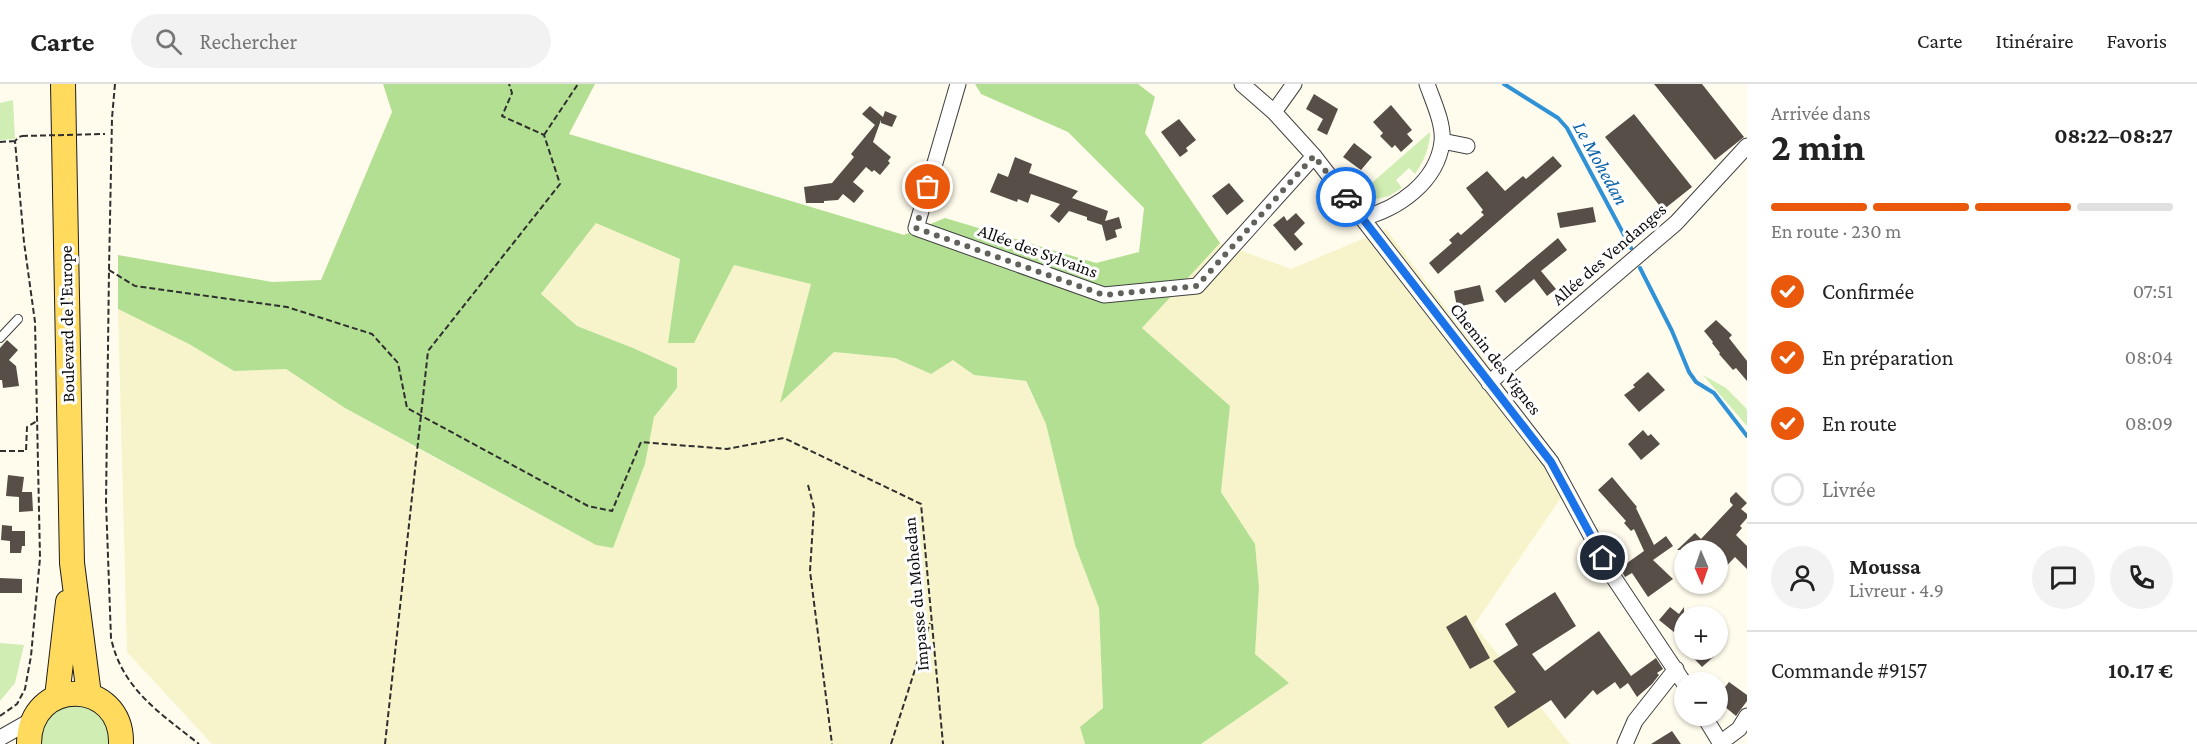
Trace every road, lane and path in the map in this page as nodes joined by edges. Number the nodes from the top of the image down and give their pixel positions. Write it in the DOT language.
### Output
graph roads {
  1 [pos="63,84"];
  2 [pos="115,84"];
  3 [pos="508,84"];
  4 [pos="578,84"];
  5 [pos="958,84"];
  6 [pos="1242,84"];
  7 [pos="1294,84"];
  8 [pos="1427,84"];
  9 [pos="1274,112"];
  10 [pos="112,134"];
  11 [pos="544,135"];
  12 [pos="15,141"];
  13 [pos="1442,141"];
  14 [pos="0,142"];
  15 [pos="1467,146"];
  16 [pos="1747,146"];
  17 [pos="1314,156"];
  18 [pos="1362,218"];
  19 [pos="109,270"];
  20 [pos="18,319"];
  21 [pos="0,338"];
  22 [pos="1489,383"];
  23 [pos="421,416"];
  24 [pos="37,421"];
  25 [pos="0,451"];
  26 [pos="808,485"];
  27 [pos="72,563"];
  28 [pos="931,620"];
  29 [pos="1676,669"];
  30 [pos="1678,672"];
  31 [pos="89,695"];
  32 [pos="57,697"];
  33 [pos="0,716"];
  34 [pos="1747,716"];
  35 [pos="1710,726"];
  36 [pos="30,732"];
  37 [pos="0,738"];
  38 [pos="121,744"];
  39 [pos="199,744"];
  40 [pos="385,744"];
  41 [pos="832,744"];
  42 [pos="891,744"];
  43 [pos="943,744"];
  44 [pos="1625,744"];
  45 [pos="1720,744"];
  1 -- 27 [label="main road, Boulevard de l'Europe"];
  2 -- 10 [label="path"];
  3 -- 11 [label="path"];
  4 -- 11 [label="path"];
  5 -- 17 [label="street, Allée des Sylvains"];
  6 -- 9 [label="street, Chemin des Vignes"];
  7 -- 9 [label="street"];
  8 -- 13 [label="street"];
  9 -- 17 [label="street, Chemin des Vignes"];
  10 -- 12 [label="path, bridge"];
  10 -- 19 [label="path"];
  11 -- 23 [label="path"];
  12 -- 14 [label="path"];
  12 -- 24 [label="path"];
  13 -- 15 [label="street"];
  13 -- 18 [label="street"];
  16 -- 22 [label="street, Allée des Vendanges"];
  17 -- 18 [label="street, Chemin des Vignes"];
  18 -- 22 [label="street, Chemin des Vignes"];
  19 -- 23 [label="path, Impasse du Mohedan"];
  19 -- 39 [label="path"];
  20 -- 21 [label="lane"];
  22 -- 29 [label="street, Chemin des Vignes"];
  23 -- 28 [label="path, Impasse du Mohedan"];
  23 -- 40 [label="path"];
  24 -- 25 [label="path"];
  24 -- 33 [label="path"];
  26 -- 41 [label="path"];
  27 -- 31 [label="main road, Boulevard de l'Europe"];
  27 -- 32 [label="main road, Boulevard de l'Europe"];
  28 -- 42 [label="path"];
  28 -- 43 [label="path, Impasse du Mohedan"];
  29 -- 30 [label="street, Chemin des Vignes"];
  29 -- 44 [label="street"];
  31 -- 32 [label="main road"];
  31 -- 38 [label="main road"];
  32 -- 36 [label="main road"];
  34 -- 45 [label="street"];
  35 -- 45 [label="street"];
  36 -- 37 [label="street"];
}
